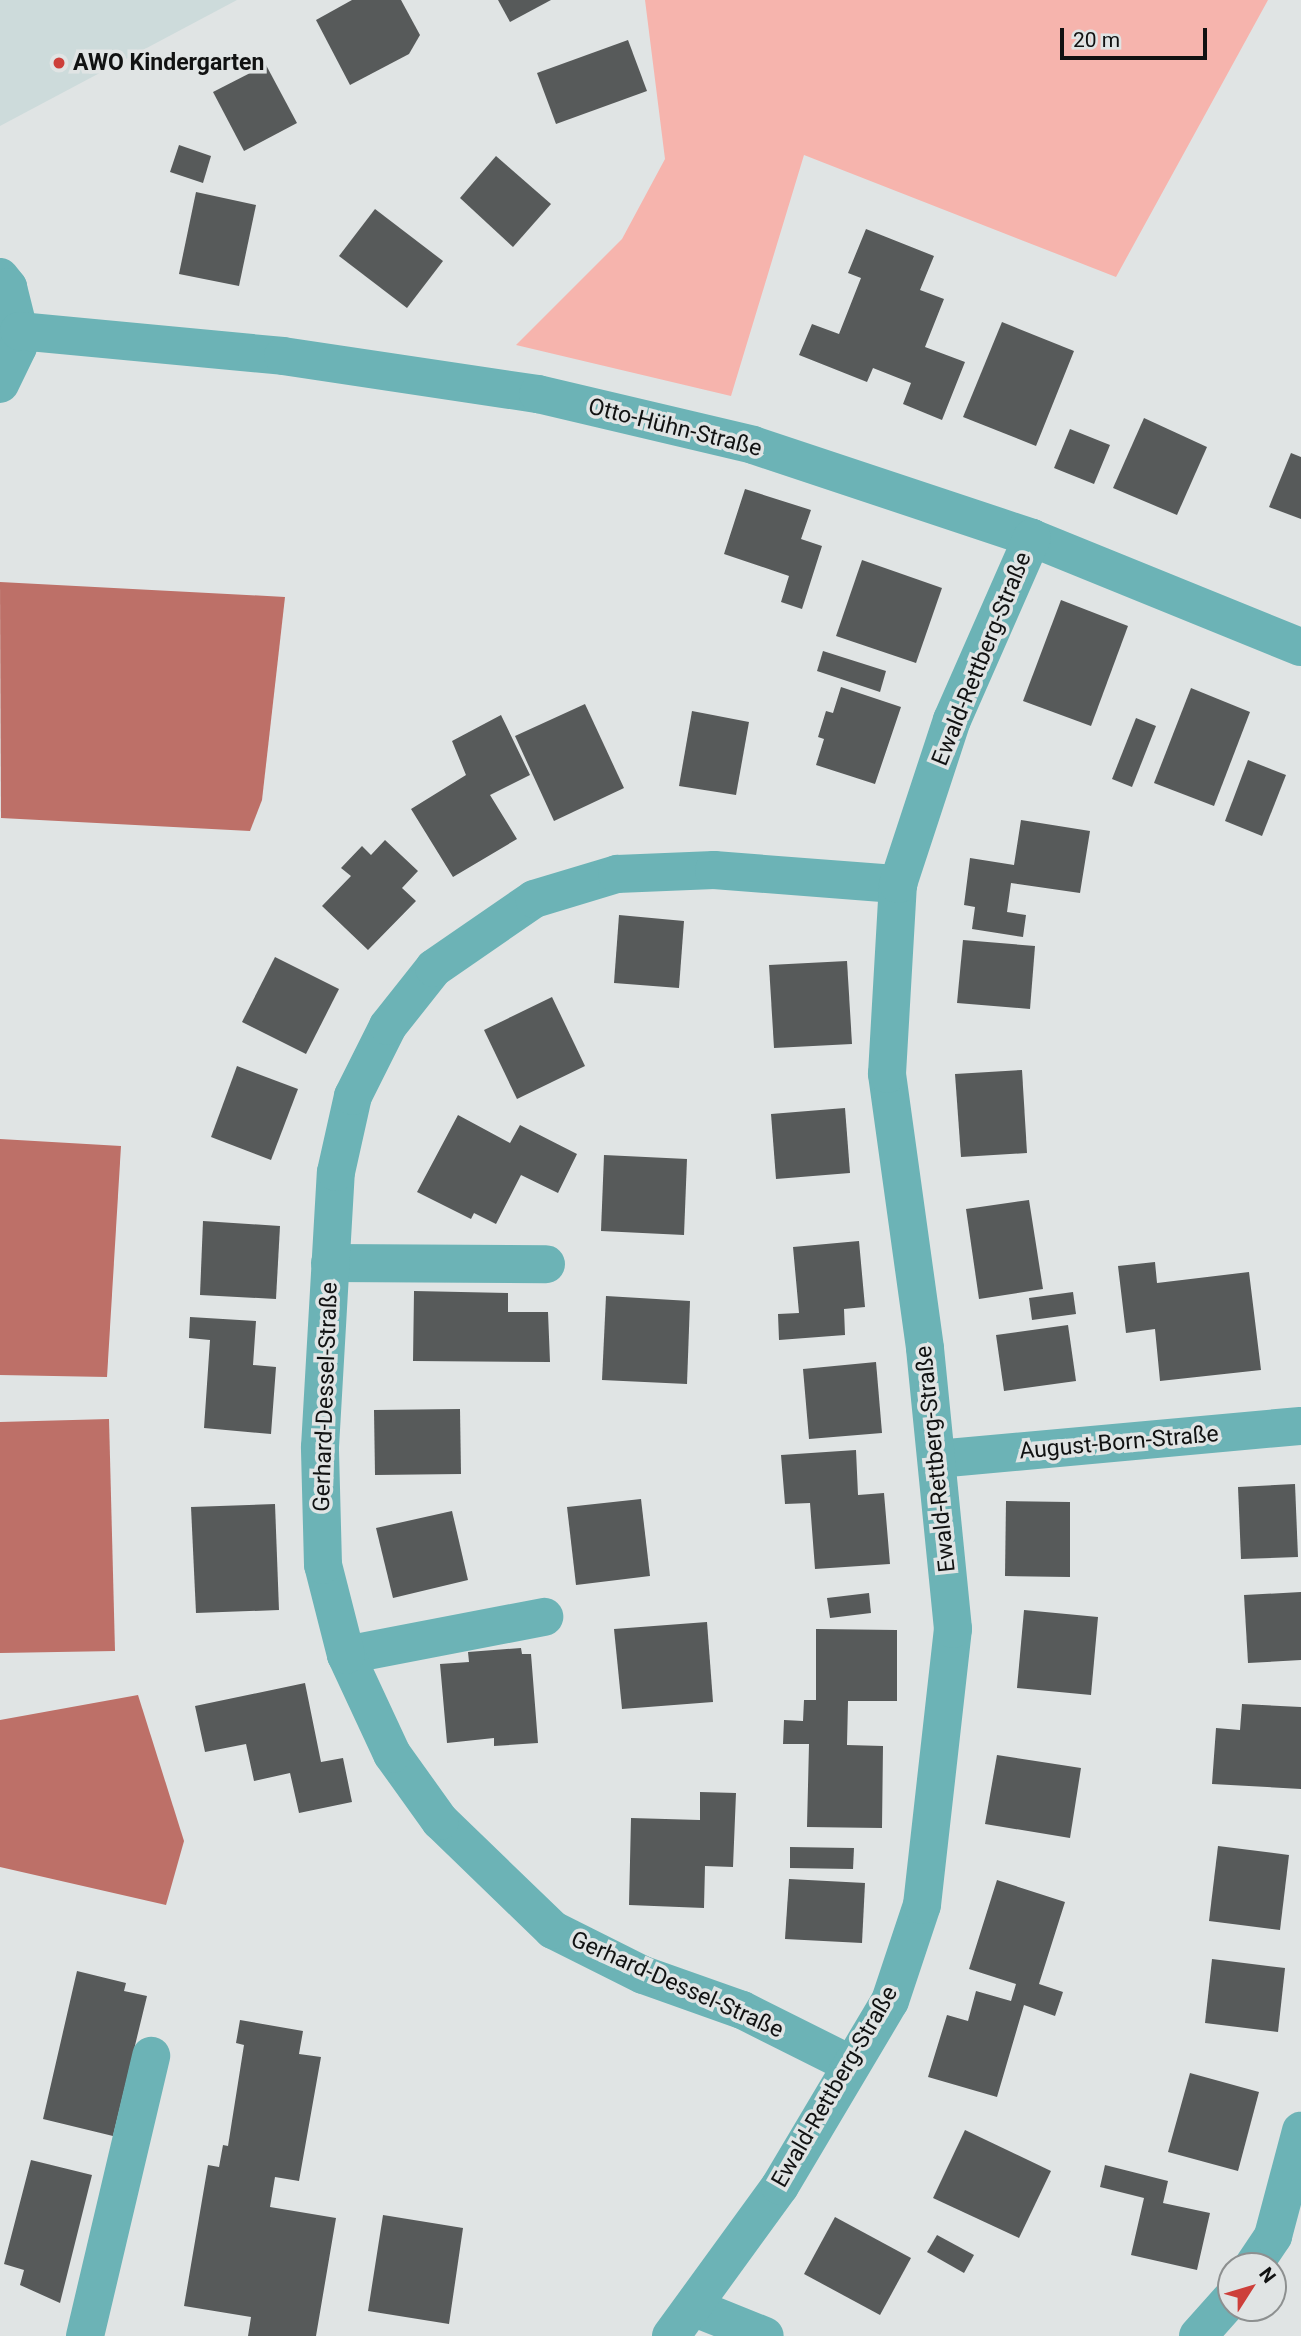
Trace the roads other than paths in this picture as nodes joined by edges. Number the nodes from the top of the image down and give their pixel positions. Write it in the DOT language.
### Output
graph roads {
  1 [pos="0,277"];
  2 [pos="19,331"];
  3 [pos="0,384"];
  4 [pos="1032,538"];
  5 [pos="1301,647"];
  6 [pos="898,884"];
  7 [pos="330,1263"];
  8 [pos="546,1264"];
  9 [pos="1301,1426"];
  10 [pos="937,1459"];
  11 [pos="544,1617"];
  12 [pos="346,1655"];
  13 [pos="151,2056"];
  14 [pos="850,2064"];
  15 [pos="1301,2131"];
  16 [pos="1262,2252"];
  17 [pos="1217,2316"];
  18 [pos="683,2322"];
  19 [pos="85,2336"];
  20 [pos="765,2336"];
  21 [pos="1200,2336"];
  1 -- 2 [label="street"];
  2 -- 3 [label="street"];
  2 -- 4 [label="street, Otto-Hühn-Straße"];
  4 -- 5 [label="street, Otto-Hühn-Straße"];
  4 -- 6 [label="street, Ewald-Rettberg-Straße"];
  6 -- 7 [label="street, Gerhard-Dessel-Straße"];
  6 -- 10 [label="street, Ewald-Rettberg-Straße"];
  7 -- 8 [label="street, Gerhard-Dessel-Straße"];
  7 -- 12 [label="street, Gerhard-Dessel-Straße"];
  9 -- 10 [label="street, August-Born-Straße"];
  10 -- 14 [label="street, Ewald-Rettberg-Straße"];
  11 -- 12 [label="street"];
  12 -- 14 [label="street, Gerhard-Dessel-Straße"];
  13 -- 19 [label="street"];
  14 -- 18 [label="street, Ewald-Rettberg-Straße"];
  15 -- 16 [label="street"];
  17 -- 21 [label="street"];
  18 -- 20 [label="street"];
}
